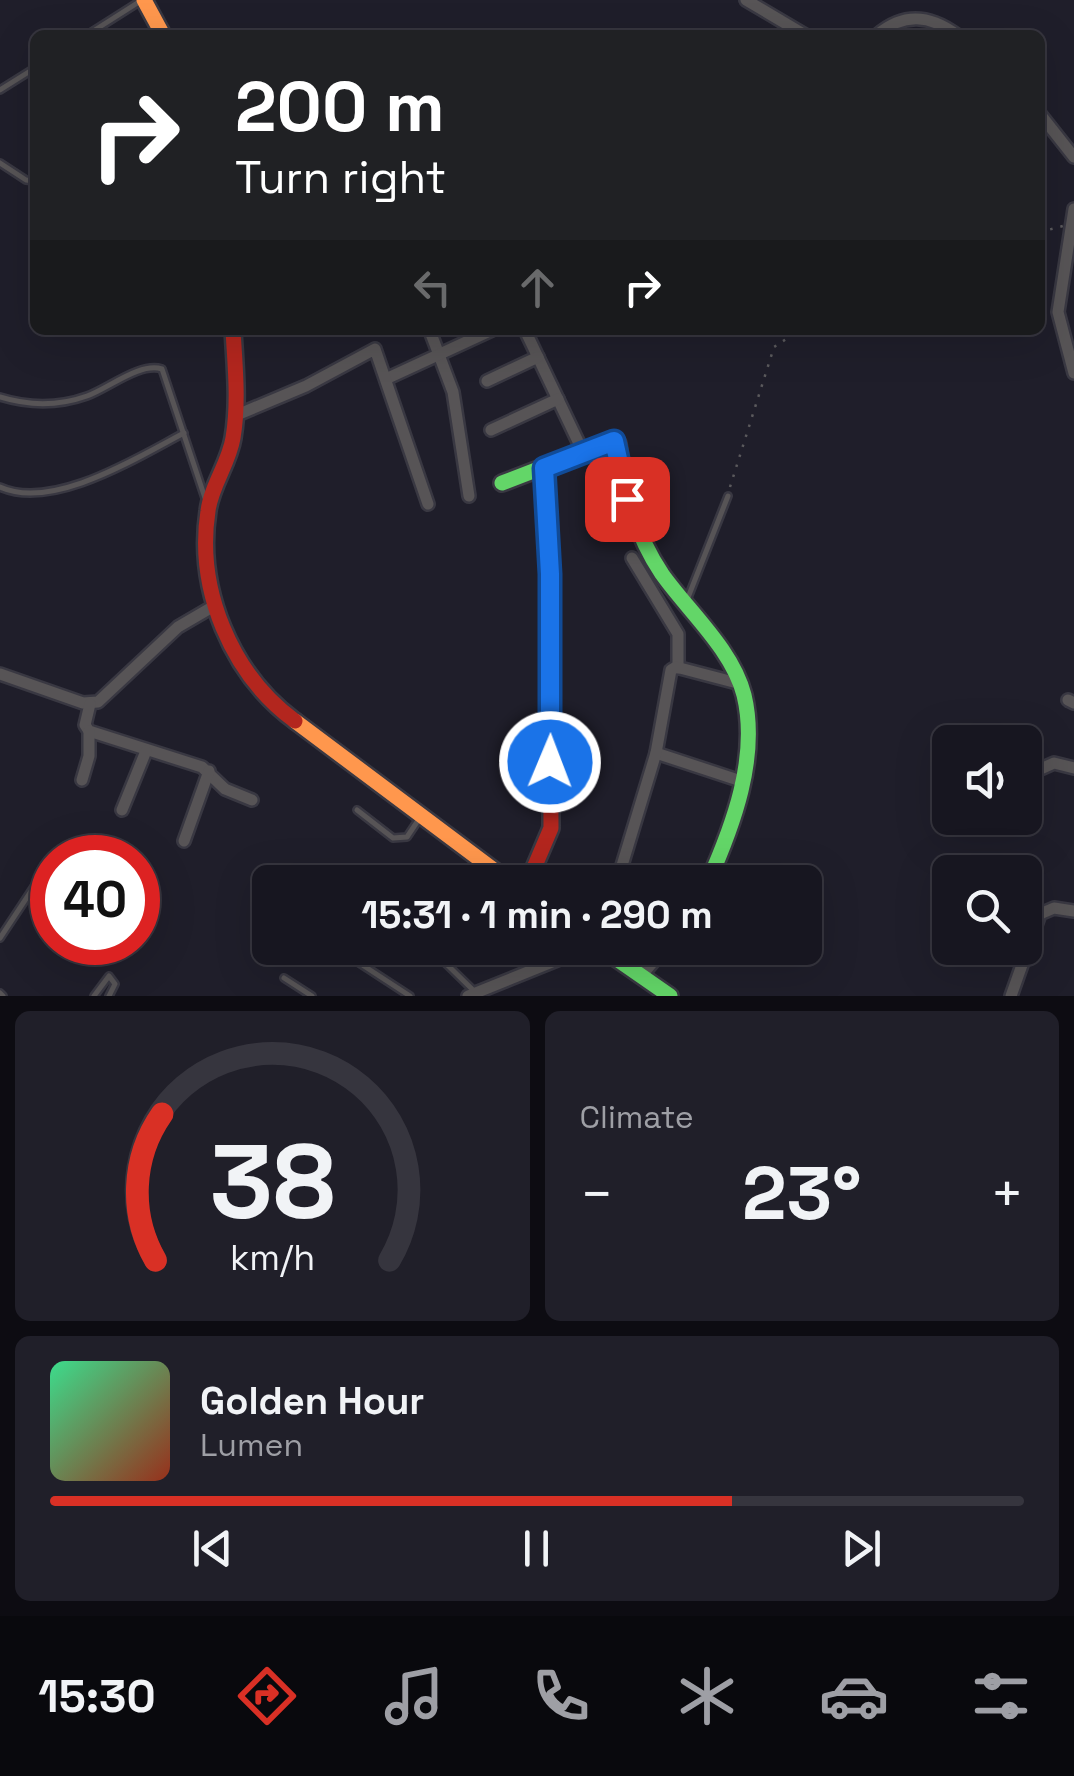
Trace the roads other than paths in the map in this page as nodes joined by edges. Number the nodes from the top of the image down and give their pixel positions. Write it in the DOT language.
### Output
graph roads {
  1 [pos="146,0"];
  2 [pos="746,0"];
  3 [pos="95,30"];
  4 [pos="161,30"];
  5 [pos="797,30"];
  6 [pos="884,30"];
  7 [pos="947,30"];
  8 [pos="30,71"];
  9 [pos="0,90"];
  10 [pos="1045,120"];
  11 [pos="1074,156"];
  12 [pos="0,163"];
  13 [pos="30,180"];
  14 [pos="1074,209"];
  15 [pos="234,335"];
  16 [pos="432,335"];
  17 [pos="478,335"];
  18 [pos="527,335"];
  19 [pos="440,354"];
  20 [pos="538,357"];
  21 [pos="1074,373"];
  22 [pos="388,378"];
  23 [pos="487,381"];
  24 [pos="0,397"];
  25 [pos="558,398"];
  26 [pos="236,414"];
  27 [pos="492,430"];
  28 [pos="184,433"];
  29 [pos="583,452"];
  30 [pos="544,468"];
  31 [pos="502,484"];
  32 [pos="0,487"];
  33 [pos="469,496"];
  34 [pos="728,496"];
  35 [pos="428,504"];
  36 [pos="208,506"];
  37 [pos="632,558"];
  38 [pos="214,606"];
  39 [pos="690,613"];
  40 [pos="678,634"];
  41 [pos="678,668"];
  42 [pos="0,674"];
  43 [pos="740,684"];
  44 [pos="90,704"];
  45 [pos="88,730"];
  46 [pos="146,751"];
  47 [pos="656,752"];
  48 [pos="1042,768"];
  49 [pos="1074,768"];
  50 [pos="209,771"];
  51 [pos="82,780"];
  52 [pos="741,781"];
  53 [pos="252,800"];
  54 [pos="122,810"];
  55 [pos="357,810"];
  56 [pos="420,816"];
  57 [pos="184,841"];
  58 [pos="487,865"];
  59 [pos="535,865"];
  60 [pos="622,865"];
  61 [pos="714,865"];
  62 [pos="30,892"];
  63 [pos="1074,911"];
  64 [pos="0,936"];
  65 [pos="362,965"];
  66 [pos="446,965"];
  67 [pos="544,965"];
  68 [pos="626,965"];
  69 [pos="284,978"];
  70 [pos="649,986"];
  71 [pos="472,994"];
  72 [pos="94,996"];
  73 [pos="109,996"];
  74 [pos="312,996"];
  75 [pos="410,996"];
  76 [pos="670,996"];
  77 [pos="1010,996"];
  1 -- 3 [label="lane"];
  1 -- 4 [label="street"];
  2 -- 5 [label="street"];
  6 -- 7 [label="street"];
  8 -- 9 [label="lane"];
  10 -- 11 [label="street"];
  12 -- 13 [label="lane"];
  14 -- 21 [label="street"];
  15 -- 26 [label="street"];
  16 -- 19 [label="street"];
  17 -- 19 [label="street"];
  18 -- 20 [label="street"];
  19 -- 22 [label="street"];
  19 -- 33 [label="street"];
  20 -- 23 [label="street"];
  20 -- 25 [label="street"];
  22 -- 26 [label="street"];
  22 -- 35 [label="street"];
  24 -- 28 [label="lane"];
  25 -- 27 [label="street"];
  25 -- 29 [label="street"];
  26 -- 36 [label="street"];
  28 -- 32 [label="lane"];
  28 -- 36 [label="lane"];
  29 -- 30 [label="street"];
  29 -- 39 [label="street"];
  30 -- 31 [label="street"];
  30 -- 59 [label="street"];
  34 -- 39 [label="lane"];
  36 -- 38 [label="street"];
  37 -- 40 [label="street"];
  38 -- 44 [label="street"];
  38 -- 56 [label="street"];
  39 -- 40 [label="street"];
  39 -- 43 [label="street"];
  40 -- 41 [label="street"];
  41 -- 43 [label="street"];
  41 -- 47 [label="street"];
  42 -- 44 [label="street"];
  43 -- 52 [label="street"];
  44 -- 45 [label="street"];
  45 -- 46 [label="street"];
  45 -- 51 [label="street"];
  46 -- 50 [label="street"];
  46 -- 54 [label="street"];
  47 -- 52 [label="street"];
  47 -- 60 [label="street"];
  48 -- 49 [label="street"];
  50 -- 53 [label="street"];
  50 -- 57 [label="street"];
  52 -- 61 [label="street"];
  55 -- 56 [label="lane"];
  56 -- 58 [label="street"];
  62 -- 64 [label="lane"];
  63 -- 77 [label="street"];
  65 -- 75 [label="lane"];
  66 -- 71 [label="lane"];
  67 -- 71 [label="street"];
  68 -- 70 [label="street"];
  69 -- 74 [label="lane"];
  70 -- 76 [label="street"];
  72 -- 73 [label="lane"];
}
